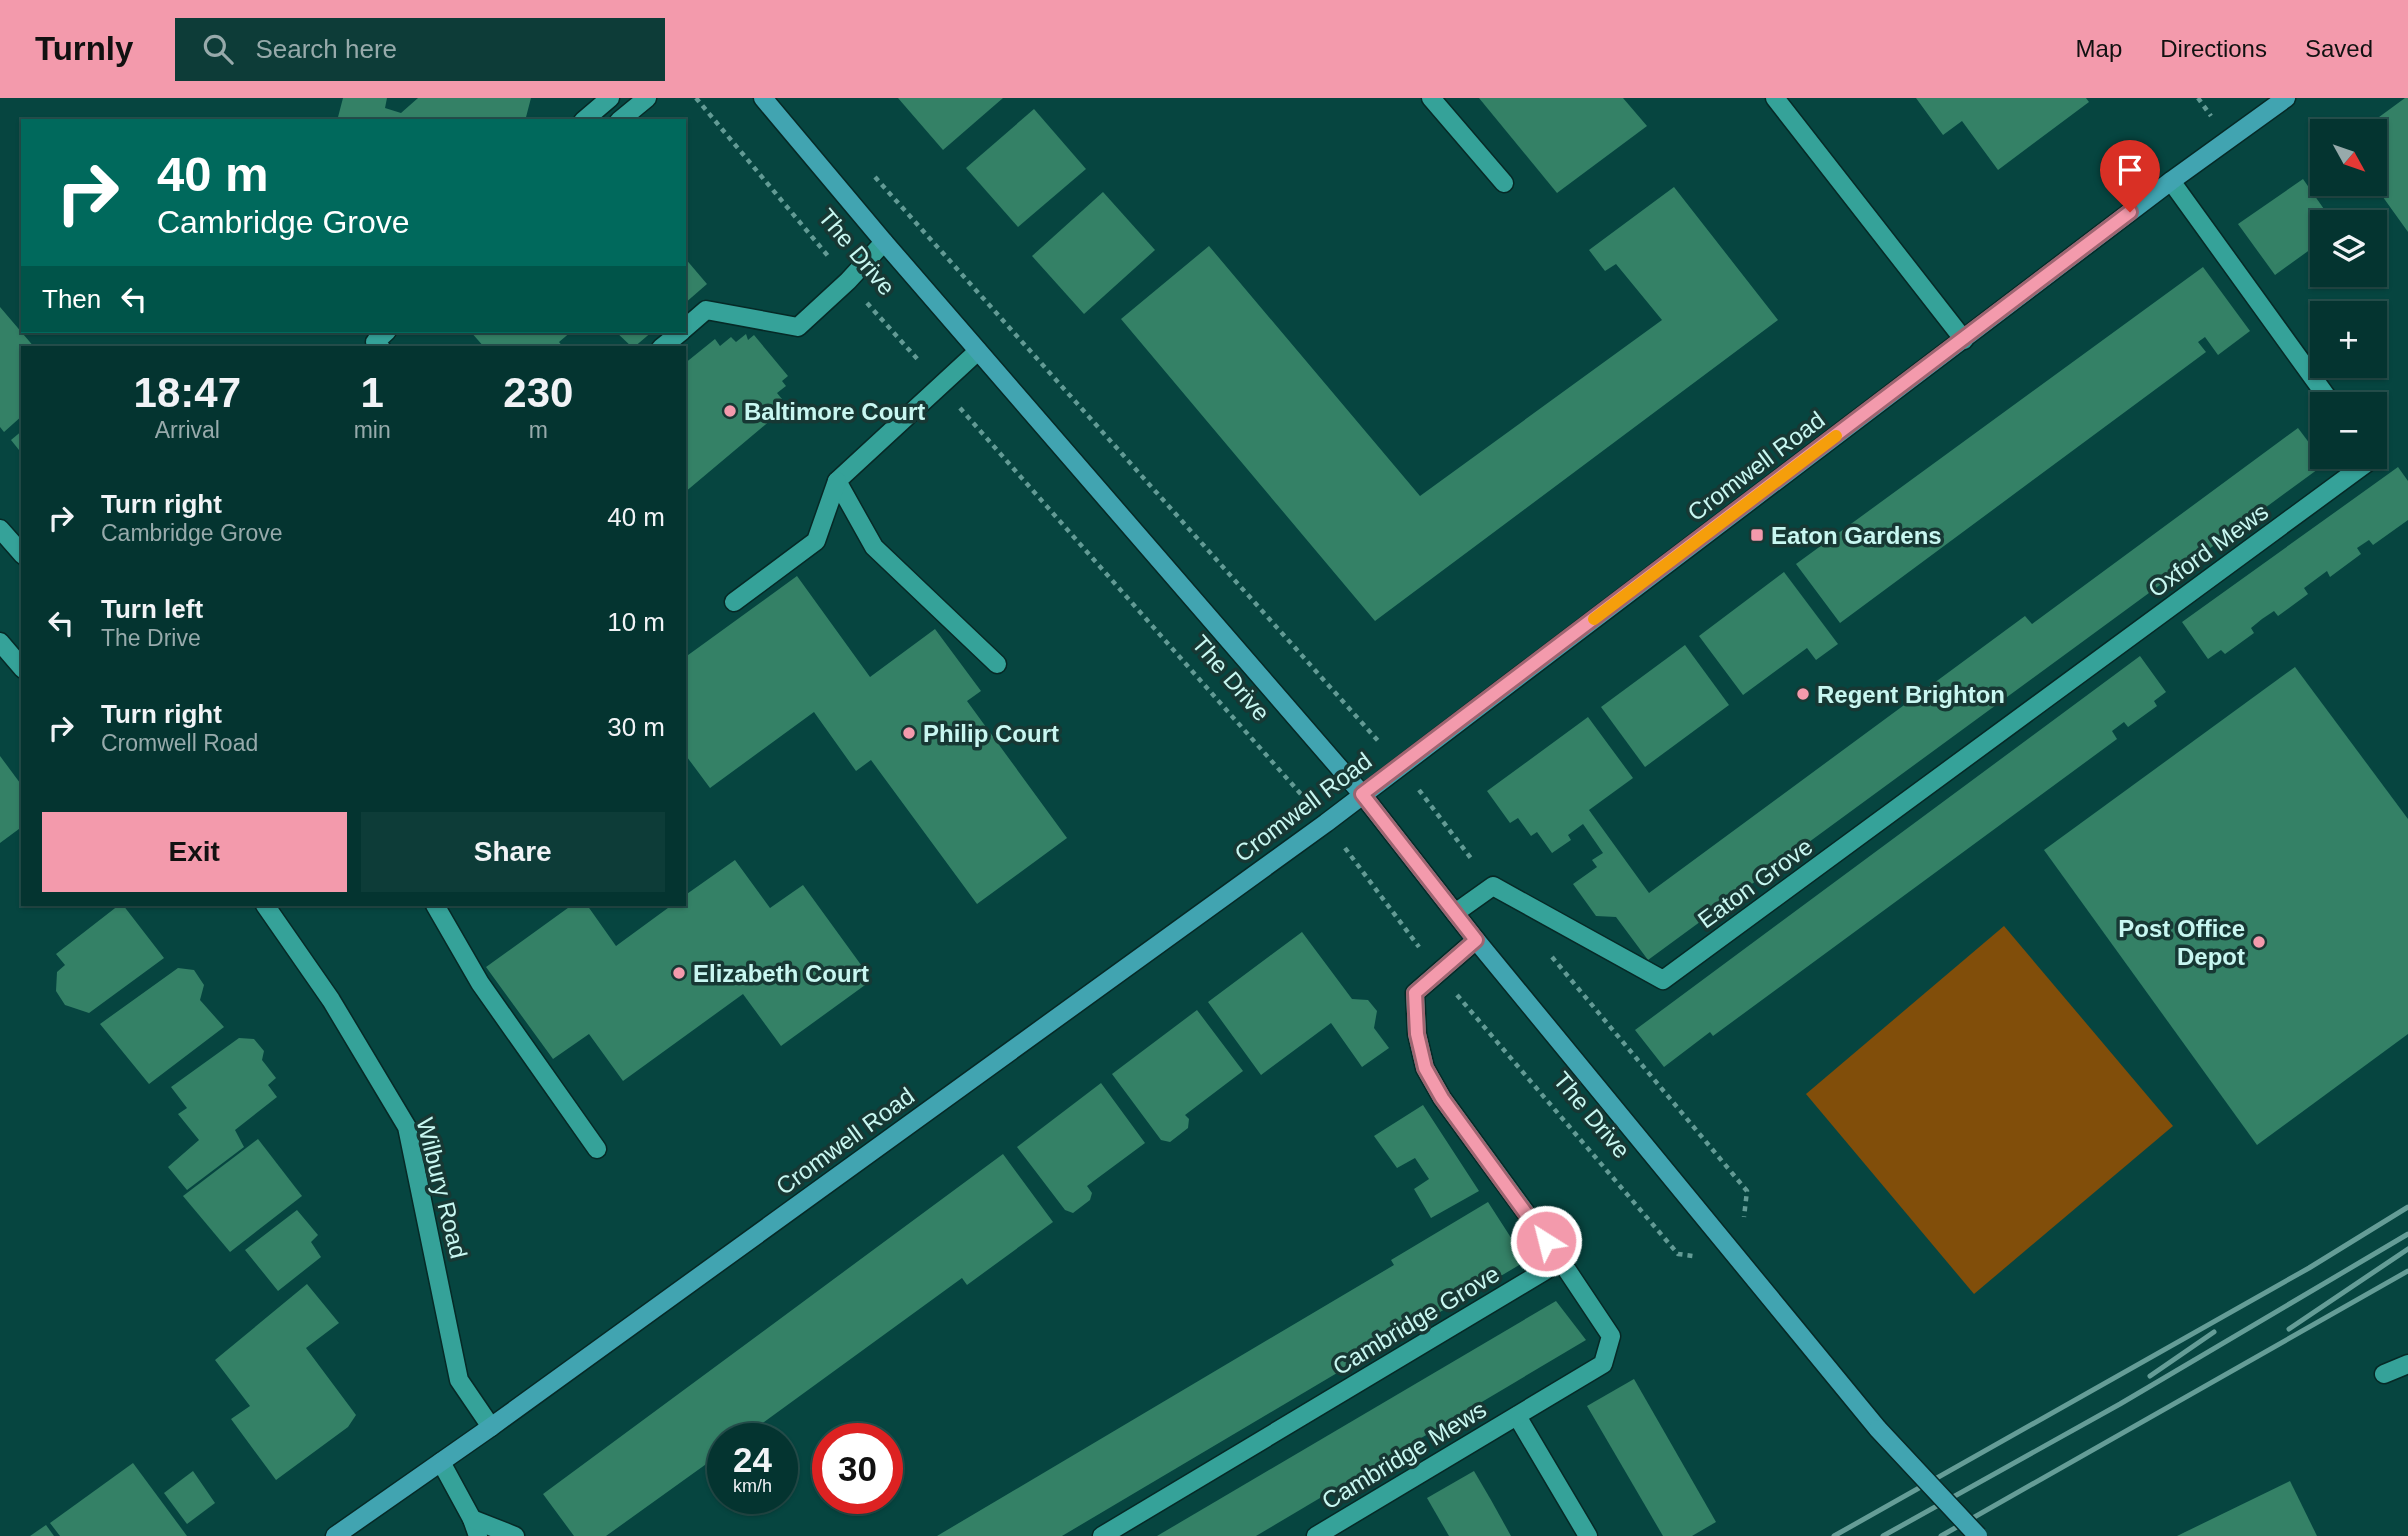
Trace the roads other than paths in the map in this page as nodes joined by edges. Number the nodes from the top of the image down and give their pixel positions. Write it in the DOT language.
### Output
graph roads {
  1 [pos="610,98"];
  2 [pos="647,98"];
  3 [pos="763,98"];
  4 [pos="1431,98"];
  5 [pos="1775,98"];
  6 [pos="2286,98"];
  7 [pos="585,119"];
  8 [pos="622,119"];
  9 [pos="2171,181"];
  10 [pos="1504,183"];
  11 [pos="884,242"];
  12 [pos="686,327"];
  13 [pos="385,333"];
  14 [pos="679,333"];
  15 [pos="1964,340"];
  16 [pos="379,346"];
  17 [pos="663,346"];
  18 [pos="978,351"];
  19 [pos="2323,392"];
  20 [pos="2358,469"];
  21 [pos="837,481"];
  22 [pos="0,529"];
  23 [pos="21,553"];
  24 [pos="734,602"];
  25 [pos="0,642"];
  26 [pos="997,664"];
  27 [pos="21,667"];
  28 [pos="2069,682"];
  29 [pos="1362,794"];
  30 [pos="266,906"];
  31 [pos="436,906"];
  32 [pos="1455,913"];
  33 [pos="1476,940"];
  34 [pos="597,1149"];
  35 [pos="1561,1261"];
  36 [pos="2408,1363"];
  37 [pos="2384,1374"];
  38 [pos="1517,1416"];
  39 [pos="491,1427"];
  40 [pos="441,1462"];
  41 [pos="475,1528"];
  42 [pos="335,1536"];
  43 [pos="515,1536"];
  44 [pos="1102,1536"];
  45 [pos="1317,1536"];
  46 [pos="1588,1536"];
  47 [pos="1978,1536"];
  1 -- 7 [label="street"];
  2 -- 8 [label="street"];
  3 -- 11 [label="main road, The Drive"];
  4 -- 10 [label="street"];
  5 -- 15 [label="street"];
  6 -- 9 [label="main road, Cromwell Road"];
  9 -- 15 [label="main road, Cromwell Road"];
  9 -- 19 [label="street"];
  11 -- 12 [label="street"];
  11 -- 18 [label="main road, The Drive"];
  13 -- 16 [label="street"];
  14 -- 17 [label="street"];
  15 -- 29 [label="main road, Cromwell Road"];
  18 -- 21 [label="street"];
  18 -- 29 [label="main road, The Drive"];
  20 -- 28 [label="street, Oxford Mews"];
  21 -- 24 [label="street"];
  21 -- 26 [label="street"];
  22 -- 23 [label="street"];
  25 -- 27 [label="street"];
  28 -- 32 [label="street, Eaton Grove"];
  29 -- 32 [label="main road, The Drive"];
  29 -- 39 [label="main road, Cromwell Road"];
  30 -- 39 [label="street, Wilbury Road"];
  31 -- 34 [label="street"];
  32 -- 33 [label="main road, The Drive"];
  33 -- 35 [label="street"];
  33 -- 47 [label="main road, The Drive, bridge"];
  35 -- 38 [label="street, Cambridge Mews"];
  35 -- 44 [label="street, Cambridge Grove"];
  36 -- 37 [label="street"];
  38 -- 45 [label="street, Cambridge Mews"];
  38 -- 46 [label="street, Cambridge Mews"];
  39 -- 40 [label="main road, Cromwell Road"];
  40 -- 41 [label="street"];
  40 -- 42 [label="main road, Cromwell Road"];
  41 -- 43 [label="street"];
}
